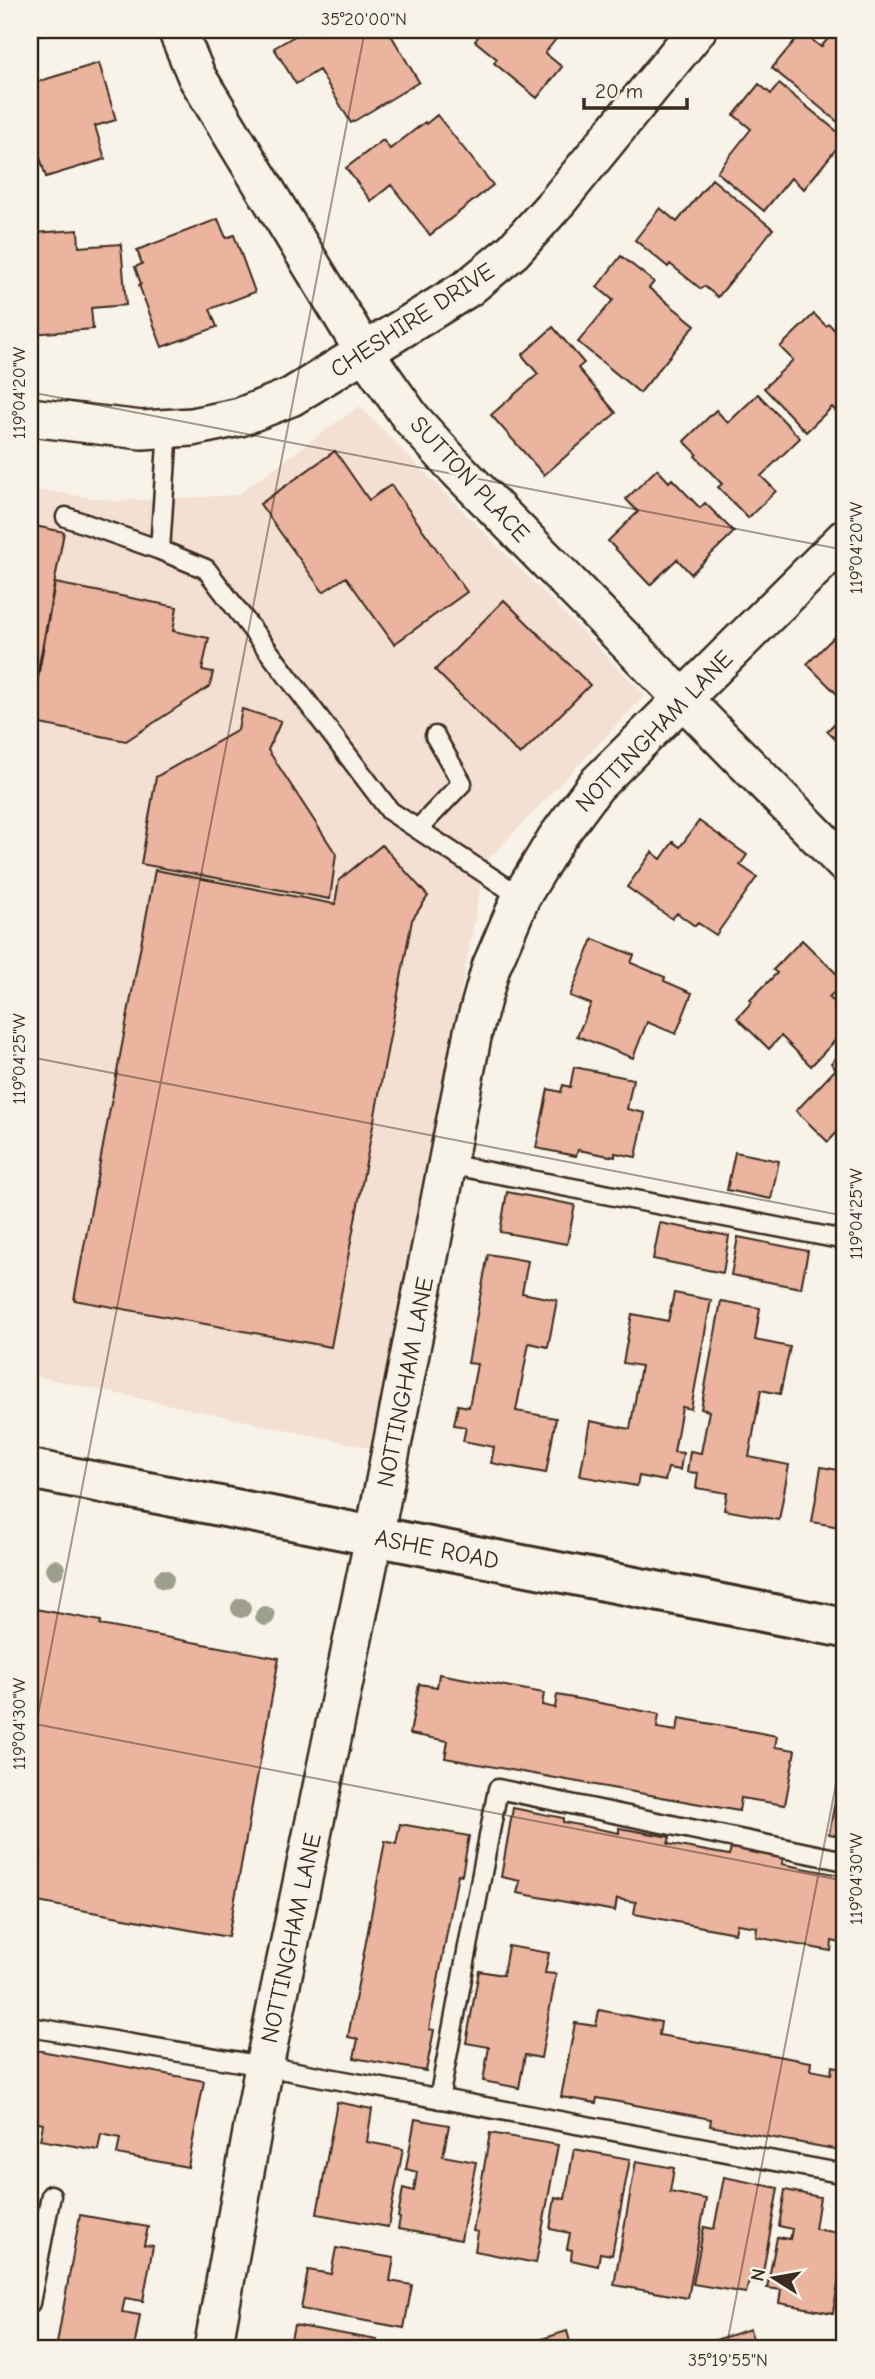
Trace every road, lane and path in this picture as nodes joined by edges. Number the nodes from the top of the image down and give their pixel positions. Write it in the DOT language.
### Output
graph roads {
  1 [pos="177,30"];
  2 [pos="697,30"];
  3 [pos="365,353"];
  4 [pos="30,417"];
  5 [pos="168,428"];
  6 [pos="65,517"];
  7 [pos="845,538"];
  8 [pos="160,550"];
  9 [pos="682,698"];
  10 [pos="435,736"];
  11 [pos="418,829"];
  12 [pos="845,864"];
  13 [pos="521,897"];
  14 [pos="447,1164"];
  15 [pos="845,1240"];
  16 [pos="30,1469"];
  17 [pos="374,1537"];
  18 [pos="845,1628"];
  19 [pos="845,1861"];
  20 [pos="30,2027"];
  21 [pos="264,2066"];
  22 [pos="439,2099"];
  23 [pos="845,2174"];
  24 [pos="51,2195"];
  25 [pos="30,2303"];
  26 [pos="213,2349"];
  1 -- 3 [label="street, SUTTON PLACE"];
  2 -- 3 [label="street, CHESHIRE DRIVE"];
  3 -- 5 [label="street, CHESHIRE DRIVE"];
  3 -- 9 [label="street, SUTTON PLACE"];
  4 -- 5 [label="street, CHESHIRE DRIVE"];
  5 -- 8 [label="lane"];
  6 -- 8 [label="lane"];
  7 -- 9 [label="street, NOTTINGHAM LANE"];
  8 -- 11 [label="lane"];
  9 -- 12 [label="street, SUTTON PLACE"];
  9 -- 13 [label="street, NOTTINGHAM LANE"];
  10 -- 11 [label="lane"];
  11 -- 13 [label="lane"];
  13 -- 14 [label="street, NOTTINGHAM LANE"];
  14 -- 15 [label="lane"];
  14 -- 17 [label="street, NOTTINGHAM LANE"];
  16 -- 17 [label="street, ASHE ROAD"];
  17 -- 18 [label="street, ASHE ROAD"];
  17 -- 21 [label="street, NOTTINGHAM LANE"];
  19 -- 22 [label="lane"];
  20 -- 21 [label="lane"];
  21 -- 22 [label="lane"];
  21 -- 26 [label="street, NOTTINGHAM LANE"];
  22 -- 23 [label="lane"];
  24 -- 25 [label="lane"];
}
